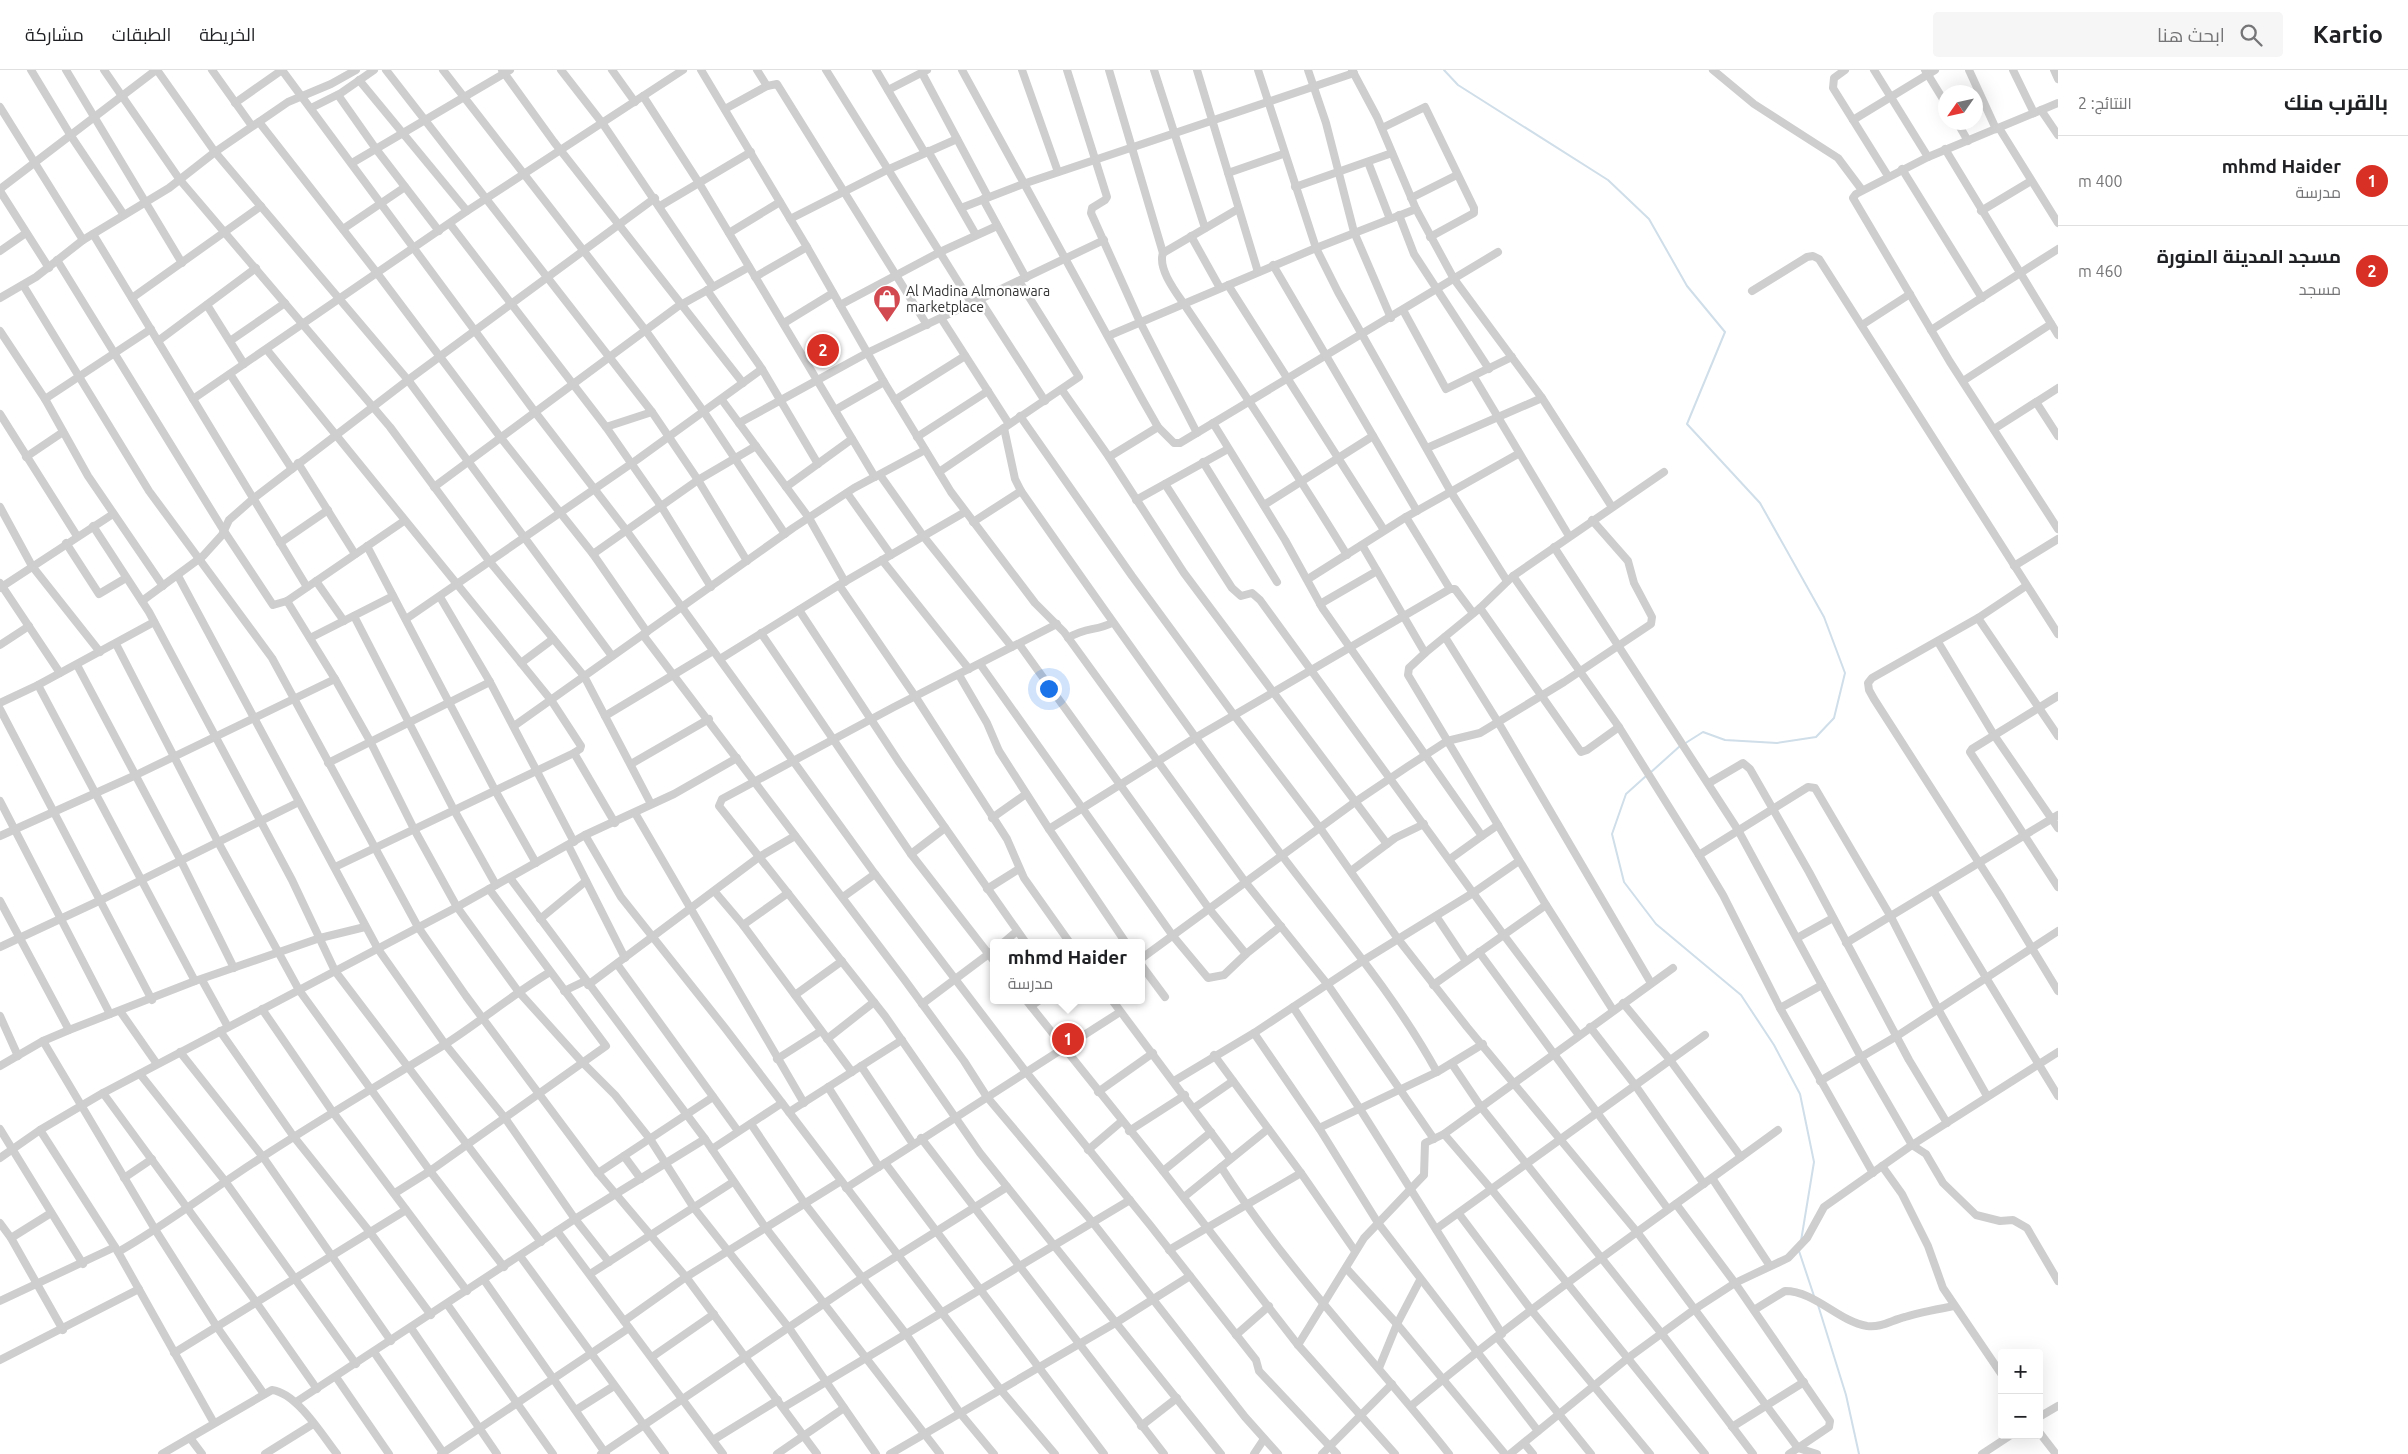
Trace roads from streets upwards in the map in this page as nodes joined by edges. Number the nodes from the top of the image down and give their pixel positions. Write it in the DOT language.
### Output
graph roads {
  1 [pos="31,70"];
  2 [pos="66,70"];
  3 [pos="104,70"];
  4 [pos="156,70"];
  5 [pos="212,70"];
  6 [pos="282,70"];
  7 [pos="374,70"];
  8 [pos="386,70"];
  9 [pos="442,70"];
  10 [pos="561,70"];
  11 [pos="612,70"];
  12 [pos="666,70"];
  13 [pos="683,70"];
  14 [pos="701,70"];
  15 [pos="757,70"];
  16 [pos="826,70"];
  17 [pos="876,70"];
  18 [pos="962,70"];
  19 [pos="1022,70"];
  20 [pos="1067,70"];
  21 [pos="1109,70"];
  22 [pos="1154,70"];
  23 [pos="1197,70"];
  24 [pos="1258,70"];
  25 [pos="1308,70"];
  26 [pos="1713,70"];
  27 [pos="1845,70"];
  28 [pos="1874,70"];
  29 [pos="1969,70"];
  30 [pos="2013,70"];
  31 [pos="2054,70"];
  32 [pos="351,71"];
  33 [pos="506,71"];
  34 [pos="925,71"];
  35 [pos="1929,71"];
  36 [pos="1353,72"];
  37 [pos="671,78"];
  38 [pos="2058,79"];
  39 [pos="359,80"];
  40 [pos="768,86"];
  41 [pos="1314,86"];
  42 [pos="1938,88"];
  43 [pos="888,90"];
  44 [pos="301,95"];
  45 [pos="338,95"];
  46 [pos="1890,95"];
  47 [pos="464,96"];
  48 [pos="643,96"];
  49 [pos="121,97"];
  50 [pos="635,102"];
  51 [pos="1268,102"];
  52 [pos="235,103"];
  53 [pos="2058,103"];
  54 [pos="0,107"];
  55 [pos="311,108"];
  56 [pos="725,109"];
  57 [pos="2038,111"];
  58 [pos="94,118"];
  59 [pos="426,120"];
  60 [pos="1853,120"];
  61 [pos="1212,122"];
  62 [pos="256,124"];
  63 [pos="603,124"];
  64 [pos="1382,128"];
  65 [pos="1998,129"];
  66 [pos="1962,130"];
  67 [pos="403,133"];
  68 [pos="1174,134"];
  69 [pos="2058,135"];
  70 [pos="71,136"];
  71 [pos="957,139"];
  72 [pos="1968,141"];
  73 [pos="1132,148"];
  74 [pos="376,149"];
  75 [pos="1945,149"];
  76 [pos="560,150"];
  77 [pos="215,152"];
  78 [pos="751,152"];
  79 [pos="926,152"];
  80 [pos="1392,153"];
  81 [pos="1283,154"];
  82 [pos="1928,157"];
  83 [pos="1095,160"];
  84 [pos="1368,162"];
  85 [pos="352,163"];
  86 [pos="35,164"];
  87 [pos="1902,169"];
  88 [pos="887,170"];
  89 [pos="1058,172"];
  90 [pos="1228,172"];
  91 [pos="1338,172"];
  92 [pos="525,174"];
  93 [pos="1457,175"];
  94 [pos="1888,176"];
  95 [pos="180,180"];
  96 [pos="2031,181"];
  97 [pos="699,183"];
  98 [pos="1023,184"];
  99 [pos="405,187"];
  100 [pos="1295,187"];
  101 [pos="0,190"];
  102 [pos="1862,190"];
  103 [pos="845,191"];
  104 [pos="655,198"];
  105 [pos="985,198"];
  106 [pos="1411,198"];
  107 [pos="486,199"];
  108 [pos="146,202"];
  109 [pos="780,202"];
  110 [pos="381,203"];
  111 [pos="261,206"];
  112 [pos="660,206"];
  113 [pos="961,208"];
  114 [pos="1238,209"];
  115 [pos="1416,209"];
  116 [pos="1981,211"];
  117 [pos="467,212"];
  118 [pos="124,214"];
  119 [pos="1399,215"];
  120 [pos="1390,218"];
  121 [pos="790,219"];
  122 [pos="2058,223"];
  123 [pos="450,224"];
  124 [pos="618,224"];
  125 [pos="996,226"];
  126 [pos="1205,228"];
  127 [pos="342,229"];
  128 [pos="439,231"];
  129 [pos="225,232"];
  130 [pos="1354,232"];
  131 [pos="26,233"];
  132 [pos="729,233"];
  133 [pos="93,234"];
  134 [pos="976,235"];
  135 [pos="1191,236"];
  136 [pos="1430,238"];
  137 [pos="83,240"];
  138 [pos="1104,240"];
  139 [pos="807,247"];
  140 [pos="414,248"];
  141 [pos="1316,248"];
  142 [pos="583,249"];
  143 [pos="2058,249"];
  144 [pos="0,252"];
  145 [pos="940,252"];
  146 [pos="1498,252"];
  147 [pos="1163,253"];
  148 [pos="1065,259"];
  149 [pos="57,260"];
  150 [pos="182,263"];
  151 [pos="1273,265"];
  152 [pos="749,267"];
  153 [pos="48,268"];
  154 [pos="256,268"];
  155 [pos="1258,272"];
  156 [pos="377,273"];
  157 [pos="2020,274"];
  158 [pos="895,275"];
  159 [pos="546,276"];
  160 [pos="755,277"];
  161 [pos="1022,279"];
  162 [pos="1454,279"];
  163 [pos="23,285"];
  164 [pos="1224,287"];
  165 [pos="710,288"];
  166 [pos="1438,289"];
  167 [pos="1752,291"];
  168 [pos="833,293"];
  169 [pos="1910,294"];
  170 [pos="0,298"];
  171 [pos="132,298"];
  172 [pos="1982,298"];
  173 [pos="339,300"];
  174 [pos="980,300"];
  175 [pos="285,303"];
  176 [pos="511,303"];
  177 [pos="681,304"];
  178 [pos="972,304"];
  179 [pos="1184,304"];
  180 [pos="207,305"];
  181 [pos="840,305"];
  182 [pos="1403,310"];
  183 [pos="941,318"];
  184 [pos="1391,318"];
  185 [pos="1140,322"];
  186 [pos="784,323"];
  187 [pos="304,324"];
  188 [pos="2051,324"];
  189 [pos="927,325"];
  190 [pos="1862,325"];
  191 [pos="151,329"];
  192 [pos="1931,330"];
  193 [pos="0,331"];
  194 [pos="475,331"];
  195 [pos="646,331"];
  196 [pos="2058,334"];
  197 [pos="1362,335"];
  198 [pos="1108,336"];
  199 [pos="158,341"];
  200 [pos="230,342"];
  201 [pos="267,350"];
  202 [pos="115,352"];
  203 [pos="867,353"];
  204 [pos="965,356"];
  205 [pos="1326,356"];
  206 [pos="439,357"];
  207 [pos="610,357"];
  208 [pos="1512,357"];
  209 [pos="244,364"];
  210 [pos="762,369"];
  211 [pos="1489,369"];
  212 [pos="230,374"];
  213 [pos="79,377"];
  214 [pos="1474,377"];
  215 [pos="1289,378"];
  216 [pos="408,380"];
  217 [pos="818,380"];
  218 [pos="1963,381"];
  219 [pos="884,382"];
  220 [pos="743,383"];
  221 [pos="574,384"];
  222 [pos="2058,388"];
  223 [pos="1062,390"];
  224 [pos="988,391"];
  225 [pos="193,398"];
  226 [pos="1542,398"];
  227 [pos="45,399"];
  228 [pos="780,399"];
  229 [pos="722,400"];
  230 [pos="894,400"];
  231 [pos="1045,401"];
  232 [pos="1250,402"];
  233 [pos="2036,402"];
  234 [pos="373,406"];
  235 [pos="836,410"];
  236 [pos="535,412"];
  237 [pos="652,412"];
  238 [pos="704,412"];
  239 [pos="0,414"];
  240 [pos="1020,416"];
  241 [pos="1497,417"];
  242 [pos="739,423"];
  243 [pos="1213,423"];
  244 [pos="606,426"];
  245 [pos="1006,426"];
  246 [pos="1158,427"];
  247 [pos="1994,429"];
  248 [pos="63,432"];
  249 [pos="1196,433"];
  250 [pos="336,434"];
  251 [pos="670,436"];
  252 [pos="1373,436"];
  253 [pos="2058,436"];
  254 [pos="917,437"];
  255 [pos="501,438"];
  256 [pos="852,438"];
  257 [pos="756,446"];
  258 [pos="1427,448"];
  259 [pos="1228,449"];
  260 [pos="926,450"];
  261 [pos="1518,454"];
  262 [pos="26,457"];
  263 [pos="1109,457"];
  264 [pos="735,458"];
  265 [pos="1338,459"];
  266 [pos="469,461"];
  267 [pos="1203,462"];
  268 [pos="298,463"];
  269 [pos="632,463"];
  270 [pos="818,464"];
  271 [pos="292,468"];
  272 [pos="939,472"];
  273 [pos="1664,472"];
  274 [pos="878,476"];
  275 [pos="698,480"];
  276 [pos="1302,481"];
  277 [pos="1165,484"];
  278 [pos="434,486"];
  279 [pos="786,487"];
  280 [pos="594,489"];
  281 [pos="1021,491"];
  282 [pos="1451,492"];
  283 [pos="847,493"];
  284 [pos="254,498"];
  285 [pos="1136,500"];
  286 [pos="1264,505"];
  287 [pos="661,506"];
  288 [pos="0,507"];
  289 [pos="1612,507"];
  290 [pos="328,510"];
  291 [pos="1418,511"];
  292 [pos="966,512"];
  293 [pos="113,514"];
  294 [pos="560,514"];
  295 [pos="1406,517"];
  296 [pos="809,518"];
  297 [pos="1592,520"];
  298 [pos="404,521"];
  299 [pos="973,522"];
  300 [pos="93,526"];
  301 [pos="2058,528"];
  302 [pos="626,530"];
  303 [pos="1384,530"];
  304 [pos="224,531"];
  305 [pos="785,534"];
  306 [pos="77,536"];
  307 [pos="924,536"];
  308 [pos="1568,536"];
  309 [pos="526,537"];
  310 [pos="2058,539"];
  311 [pos="66,543"];
  312 [pos="280,543"];
  313 [pos="368,546"];
  314 [pos="1362,546"];
  315 [pos="1554,547"];
  316 [pos="355,554"];
  317 [pos="593,554"];
  318 [pos="891,555"];
  319 [pos="1347,556"];
  320 [pos="198,560"];
  321 [pos="882,560"];
  322 [pos="490,562"];
  323 [pos="747,562"];
  324 [pos="32,566"];
  325 [pos="2014,566"];
  326 [pos="1377,571"];
  327 [pos="178,576"];
  328 [pos="126,578"];
  329 [pos="1308,579"];
  330 [pos="1510,579"];
  331 [pos="316,581"];
  332 [pos="1277,582"];
  333 [pos="842,583"];
  334 [pos="457,585"];
  335 [pos="1,586"];
  336 [pos="163,586"];
  337 [pos="2026,586"];
  338 [pos="307,587"];
  339 [pos="711,587"];
  340 [pos="1450,589"];
  341 [pos="393,596"];
  342 [pos="440,597"];
  343 [pos="142,601"];
  344 [pos="287,601"];
  345 [pos="1320,604"];
  346 [pos="682,608"];
  347 [pos="1480,608"];
  348 [pos="799,610"];
  349 [pos="1473,614"];
  350 [pos="354,616"];
  351 [pos="1402,617"];
  352 [pos="1978,618"];
  353 [pos="406,619"];
  354 [pos="154,622"];
  355 [pos="344,622"];
  356 [pos="1112,623"];
  357 [pos="1056,624"];
  358 [pos="29,626"];
  359 [pos="761,633"];
  360 [pos="645,634"];
  361 [pos="2058,634"];
  362 [pos="1444,636"];
  363 [pos="310,638"];
  364 [pos="1068,638"];
  365 [pos="553,639"];
  366 [pos="1938,642"];
  367 [pos="116,644"];
  368 [pos="0,645"];
  369 [pos="1016,645"];
  370 [pos="1619,646"];
  371 [pos="1348,647"];
  372 [pos="713,651"];
  373 [pos="100,652"];
  374 [pos="1425,653"];
  375 [pos="612,656"];
  376 [pos="720,659"];
  377 [pos="521,663"];
  378 [pos="980,664"];
  379 [pos="77,665"];
  380 [pos="969,669"];
  381 [pos="1311,669"];
  382 [pos="1580,671"];
  383 [pos="60,674"];
  384 [pos="959,674"];
  385 [pos="676,675"];
  386 [pos="584,676"];
  387 [pos="335,679"];
  388 [pos="490,682"];
  389 [pos="38,685"];
  390 [pos="1272,692"];
  391 [pos="915,696"];
  392 [pos="1541,696"];
  393 [pos="2058,696"];
  394 [pos="294,699"];
  395 [pos="551,700"];
  396 [pos="449,702"];
  397 [pos="0,703"];
  398 [pos="2039,708"];
  399 [pos="0,709"];
  400 [pos="1234,715"];
  401 [pos="605,716"];
  402 [pos="256,717"];
  403 [pos="709,719"];
  404 [pos="872,719"];
  405 [pos="409,722"];
  406 [pos="1498,722"];
  407 [pos="514,726"];
  408 [pos="1619,727"];
  409 [pos="1994,735"];
  410 [pos="2058,736"];
  411 [pos="214,737"];
  412 [pos="1195,738"];
  413 [pos="834,740"];
  414 [pos="370,741"];
  415 [pos="1447,741"];
  416 [pos="574,753"];
  417 [pos="1426,755"];
  418 [pos="174,756"];
  419 [pos="737,758"];
  420 [pos="1158,760"];
  421 [pos="793,762"];
  422 [pos="328,763"];
  423 [pos="631,764"];
  424 [pos="538,771"];
  425 [pos="136,775"];
  426 [pos="1390,778"];
  427 [pos="755,782"];
  428 [pos="1708,783"];
  429 [pos="1120,785"];
  430 [pos="496,792"];
  431 [pos="95,794"];
  432 [pos="1026,794"];
  433 [pos="0,801"];
  434 [pos="299,802"];
  435 [pos="1355,802"];
  436 [pos="651,804"];
  437 [pos="1082,809"];
  438 [pos="1772,809"];
  439 [pos="454,810"];
  440 [pos="55,812"];
  441 [pos="635,813"];
  442 [pos="2055,817"];
  443 [pos="992,818"];
  444 [pos="261,821"];
  445 [pos="615,823"];
  446 [pos="1424,824"];
  447 [pos="1498,825"];
  448 [pos="945,828"];
  449 [pos="1320,828"];
  450 [pos="2058,828"];
  451 [pos="414,829"];
  452 [pos="1049,829"];
  453 [pos="15,830"];
  454 [pos="1738,830"];
  455 [pos="0,836"];
  456 [pos="585,836"];
  457 [pos="795,836"];
  458 [pos="1482,836"];
  459 [pos="2025,836"];
  460 [pos="218,842"];
  461 [pos="571,843"];
  462 [pos="1386,844"];
  463 [pos="374,848"];
  464 [pos="911,854"];
  465 [pos="1282,855"];
  466 [pos="1699,855"];
  467 [pos="758,858"];
  468 [pos="1450,859"];
  469 [pos="181,861"];
  470 [pos="1519,861"];
  471 [pos="536,863"];
  472 [pos="1980,864"];
  473 [pos="335,867"];
  474 [pos="1019,869"];
  475 [pos="1351,871"];
  476 [pos="875,874"];
  477 [pos="510,878"];
  478 [pos="142,880"];
  479 [pos="586,881"];
  480 [pos="1246,882"];
  481 [pos="493,887"];
  482 [pos="2058,887"];
  483 [pos="987,889"];
  484 [pos="715,892"];
  485 [pos="1934,892"];
  486 [pos="788,893"];
  487 [pos="1473,894"];
  488 [pos="843,897"];
  489 [pos="101,900"];
  490 [pos="0,901"];
  491 [pos="1546,905"];
  492 [pos="457,907"];
  493 [pos="690,910"];
  494 [pos="1210,910"];
  495 [pos="1436,916"];
  496 [pos="1891,917"];
  497 [pos="1833,918"];
  498 [pos="61,919"];
  499 [pos="540,919"];
  500 [pos="743,925"];
  501 [pos="1281,926"];
  502 [pos="365,927"];
  503 [pos="418,927"];
  504 [pos="2058,931"];
  505 [pos="1017,932"];
  506 [pos="1502,934"];
  507 [pos="1173,936"];
  508 [pos="653,937"];
  509 [pos="18,938"];
  510 [pos="320,938"];
  511 [pos="1797,938"];
  512 [pos="1008,939"];
  513 [pos="1023,939"];
  514 [pos="1067,939"];
  515 [pos="1123,939"];
  516 [pos="1398,939"];
  517 [pos="1846,943"];
  518 [pos="0,947"];
  519 [pos="2031,948"];
  520 [pos="378,949"];
  521 [pos="990,951"];
  522 [pos="1479,952"];
  523 [pos="278,953"];
  524 [pos="1246,954"];
  525 [pos="1145,956"];
  526 [pos="990,957"];
  527 [pos="625,958"];
  528 [pos="1364,960"];
  529 [pos="842,961"];
  530 [pos="1466,961"];
  531 [pos="617,964"];
  532 [pos="234,968"];
  533 [pos="1673,968"];
  534 [pos="1145,970"];
  535 [pos="335,971"];
  536 [pos="550,972"];
  537 [pos="1985,977"];
  538 [pos="954,978"];
  539 [pos="198,981"];
  540 [pos="587,983"];
  541 [pos="1651,983"];
  542 [pos="1328,985"];
  543 [pos="1433,985"];
  544 [pos="1822,985"];
  545 [pos="299,990"];
  546 [pos="564,990"];
  547 [pos="518,991"];
  548 [pos="2058,992"];
  549 [pos="796,995"];
  550 [pos="1165,997"];
  551 [pos="152,1000"];
  552 [pos="874,1002"];
  553 [pos="1623,1003"];
  554 [pos="922,1004"];
  555 [pos="1030,1004"];
  556 [pos="1115,1004"];
  557 [pos="1293,1008"];
  558 [pos="1780,1008"];
  559 [pos="1938,1009"];
  560 [pos="262,1010"];
  561 [pos="1613,1010"];
  562 [pos="120,1011"];
  563 [pos="1120,1012"];
  564 [pos="110,1014"];
  565 [pos="0,1016"];
  566 [pos="482,1018"];
  567 [pos="228,1027"];
  568 [pos="1590,1027"];
  569 [pos="69,1030"];
  570 [pos="220,1031"];
  571 [pos="821,1032"];
  572 [pos="1254,1032"];
  573 [pos="1578,1035"];
  574 [pos="1705,1035"];
  575 [pos="1897,1036"];
  576 [pos="827,1038"];
  577 [pos="902,1040"];
  578 [pos="43,1041"];
  579 [pos="445,1044"];
  580 [pos="1483,1044"];
  581 [pos="1064,1047"];
  582 [pos="180,1052"];
  583 [pos="2058,1052"];
  584 [pos="1153,1053"];
  585 [pos="1553,1053"];
  586 [pos="1214,1055"];
  587 [pos="18,1056"];
  588 [pos="1861,1057"];
  589 [pos="777,1059"];
  590 [pos="1670,1060"];
  591 [pos="582,1062"];
  592 [pos="157,1064"];
  593 [pos="1452,1064"];
  594 [pos="2038,1065"];
  595 [pos="0,1066"];
  596 [pos="407,1066"];
  597 [pos="862,1066"];
  598 [pos="852,1072"];
  599 [pos="1026,1072"];
  600 [pos="1437,1072"];
  601 [pos="140,1074"];
  602 [pos="1174,1081"];
  603 [pos="1233,1081"];
  604 [pos="1820,1081"];
  605 [pos="1514,1082"];
  606 [pos="1636,1085"];
  607 [pos="828,1087"];
  608 [pos="370,1089"];
  609 [pos="1402,1090"];
  610 [pos="1098,1092"];
  611 [pos="104,1093"];
  612 [pos="539,1093"];
  613 [pos="1185,1095"];
  614 [pos="1987,1096"];
  615 [pos="2058,1096"];
  616 [pos="713,1097"];
  617 [pos="987,1097"];
  618 [pos="782,1103"];
  619 [pos="804,1103"];
  620 [pos="82,1105"];
  621 [pos="1481,1106"];
  622 [pos="1194,1108"];
  623 [pos="1360,1109"];
  624 [pos="332,1111"];
  625 [pos="789,1112"];
  626 [pos="1598,1113"];
  627 [pos="687,1115"];
  628 [pos="954,1117"];
  629 [pos="505,1118"];
  630 [pos="1122,1121"];
  631 [pos="1947,1123"];
  632 [pos="751,1124"];
  633 [pos="1319,1128"];
  634 [pos="0,1129"];
  635 [pos="1268,1129"];
  636 [pos="40,1130"];
  637 [pos="1778,1130"];
  638 [pos="738,1131"];
  639 [pos="1129,1131"];
  640 [pos="1211,1132"];
  641 [pos="1444,1134"];
  642 [pos="294,1137"];
  643 [pos="920,1138"];
  644 [pos="650,1139"];
  645 [pos="705,1139"];
  646 [pos="1434,1139"];
  647 [pos="1561,1139"];
  648 [pos="468,1144"];
  649 [pos="913,1144"];
  650 [pos="1912,1145"];
  651 [pos="11,1149"];
  652 [pos="712,1149"];
  653 [pos="1088,1150"];
  654 [pos="263,1156"];
  655 [pos="624,1156"];
  656 [pos="1741,1157"];
  657 [pos="0,1158"];
  658 [pos="1230,1158"];
  659 [pos="152,1159"];
  660 [pos="667,1162"];
  661 [pos="882,1165"];
  662 [pos="1526,1165"];
  663 [pos="1882,1166"];
  664 [pos="1221,1167"];
  665 [pos="430,1171"];
  666 [pos="1163,1171"];
  667 [pos="598,1173"];
  668 [pos="1301,1173"];
  669 [pos="1873,1174"];
  670 [pos="124,1178"];
  671 [pos="1712,1178"];
  672 [pos="641,1179"];
  673 [pos="841,1181"];
  674 [pos="225,1182"];
  675 [pos="733,1182"];
  676 [pos="1704,1184"];
  677 [pos="1008,1187"];
  678 [pos="846,1188"];
  679 [pos="1412,1190"];
  680 [pos="1492,1190"];
  681 [pos="395,1193"];
  682 [pos="616,1195"];
  683 [pos="1184,1197"];
  684 [pos="1130,1200"];
  685 [pos="805,1204"];
  686 [pos="1676,1204"];
  687 [pos="1246,1205"];
  688 [pos="188,1207"];
  689 [pos="694,1208"];
  690 [pos="974,1208"];
  691 [pos="1668,1209"];
  692 [pos="406,1210"];
  693 [pos="51,1212"];
  694 [pos="1459,1214"];
  695 [pos="576,1219"];
  696 [pos="1378,1223"];
  697 [pos="0,1224"];
  698 [pos="1094,1224"];
  699 [pos="765,1227"];
  700 [pos="1207,1228"];
  701 [pos="1436,1230"];
  702 [pos="156,1231"];
  703 [pos="369,1231"];
  704 [pos="557,1231"];
  705 [pos="937,1231"];
  706 [pos="1637,1232"];
  707 [pos="651,1236"];
  708 [pos="11,1238"];
  709 [pos="541,1242"];
  710 [pos="1056,1246"];
  711 [pos="117,1250"];
  712 [pos="1169,1250"];
  713 [pos="727,1251"];
  714 [pos="1355,1251"];
  715 [pos="332,1254"];
  716 [pos="898,1255"];
  717 [pos="520,1256"];
  718 [pos="1602,1259"];
  719 [pos="608,1262"];
  720 [pos="83,1264"];
  721 [pos="1770,1266"];
  722 [pos="504,1267"];
  723 [pos="1020,1268"];
  724 [pos="1346,1268"];
  725 [pos="590,1274"];
  726 [pos="1190,1276"];
  727 [pos="686,1277"];
  728 [pos="294,1278"];
  729 [pos="862,1278"];
  730 [pos="484,1280"];
  731 [pos="1420,1280"];
  732 [pos="2058,1281"];
  733 [pos="1735,1283"];
  734 [pos="1567,1284"];
  735 [pos="36,1285"];
  736 [pos="139,1289"];
  737 [pos="982,1290"];
  738 [pos="467,1291"];
  739 [pos="1153,1300"];
  740 [pos="0,1301"];
  741 [pos="256,1302"];
  742 [pos="825,1303"];
  743 [pos="447,1304"];
  744 [pos="1324,1305"];
  745 [pos="1268,1306"];
  746 [pos="1954,1306"];
  747 [pos="1695,1309"];
  748 [pos="1754,1310"];
  749 [pos="1532,1311"];
  750 [pos="944,1312"];
  751 [pos="714,1314"];
  752 [pos="431,1315"];
  753 [pos="624,1321"];
  754 [pos="1117,1322"];
  755 [pos="1397,1324"];
  756 [pos="218,1327"];
  757 [pos="411,1328"];
  758 [pos="629,1328"];
  759 [pos="789,1328"];
  760 [pos="63,1330"];
  761 [pos="906,1334"];
  762 [pos="1662,1334"];
  763 [pos="1236,1335"];
  764 [pos="1500,1335"];
  765 [pos="391,1341"];
  766 [pos="1078,1344"];
  767 [pos="1298,1345"];
  768 [pos="374,1352"];
  769 [pos="1477,1352"];
  770 [pos="174,1353"];
  771 [pos="592,1354"];
  772 [pos="867,1357"];
  773 [pos="652,1358"];
  774 [pos="745,1358"];
  775 [pos="1628,1358"];
  776 [pos="0,1360"];
  777 [pos="356,1364"];
  778 [pos="1039,1366"];
  779 [pos="1379,1368"];
  780 [pos="1998,1369"];
  781 [pos="336,1377"];
  782 [pos="554,1379"];
  783 [pos="1443,1379"];
  784 [pos="826,1381"];
  785 [pos="1804,1382"];
  786 [pos="1392,1384"];
  787 [pos="614,1386"];
  788 [pos="1594,1386"];
  789 [pos="317,1389"];
  790 [pos="1000,1389"];
  791 [pos="264,1394"];
  792 [pos="1177,1398"];
  793 [pos="684,1399"];
  794 [pos="296,1402"];
  795 [pos="518,1403"];
  796 [pos="781,1404"];
  797 [pos="1768,1405"];
  798 [pos="1411,1406"];
  799 [pos="2058,1406"];
  800 [pos="844,1408"];
  801 [pos="576,1410"];
  802 [pos="960,1413"];
  803 [pos="1558,1414"];
  804 [pos="1359,1415"];
  805 [pos="2043,1415"];
  806 [pos="214,1423"];
  807 [pos="313,1424"];
  808 [pos="1141,1426"];
  809 [pos="643,1427"];
  810 [pos="1732,1427"];
  811 [pos="480,1428"];
  812 [pos="1538,1431"];
  813 [pos="924,1434"];
  814 [pos="804,1437"];
  815 [pos="2043,1437"];
  816 [pos="190,1438"];
  817 [pos="1264,1439"];
  818 [pos="2005,1439"];
  819 [pos="713,1440"];
  820 [pos="1524,1443"];
  821 [pos="1330,1446"];
  822 [pos="1798,1448"];
  823 [pos="277,1451"];
  824 [pos="604,1453"];
  825 [pos="162,1454"];
  826 [pos="202,1454"];
  827 [pos="265,1454"];
  828 [pos="337,1454"];
  829 [pos="389,1454"];
  830 [pos="443,1454"];
  831 [pos="497,1454"];
  832 [pos="554,1454"];
  833 [pos="665,1454"];
  834 [pos="723,1454"];
  835 [pos="777,1454"];
  836 [pos="817,1454"];
  837 [pos="876,1454"];
  838 [pos="890,1454"];
  839 [pos="940,1454"];
  840 [pos="994,1454"];
  841 [pos="1055,1454"];
  842 [pos="1104,1454"];
  843 [pos="1164,1454"];
  844 [pos="1221,1454"];
  845 [pos="1254,1454"];
  846 [pos="1278,1454"];
  847 [pos="1322,1454"];
  848 [pos="1337,1454"];
  849 [pos="1394,1454"];
  850 [pos="1449,1454"];
  851 [pos="1505,1454"];
  852 [pos="1510,1454"];
  853 [pos="1533,1454"];
  854 [pos="1591,1454"];
  855 [pos="1650,1454"];
  856 [pos="1705,1454"];
  857 [pos="1753,1454"];
  858 [pos="1789,1454"];
  859 [pos="1817,1454"];
  860 [pos="1982,1454"];
  861 [pos="2056,1454"];
  1 -- 70 [label="street"];
  2 -- 58 [label="street"];
  3 -- 49 [label="street"];
  4 -- 49 [label="street"];
  4 -- 77 [label="street"];
  5 -- 52 [label="street"];
  6 -- 44 [label="street"];
  6 -- 52 [label="street"];
  7 -- 39 [label="street"];
  8 -- 59 [label="street"];
  9 -- 47 [label="street"];
  10 -- 63 [label="street"];
  11 -- 50 [label="street"];
  12 -- 37 [label="street"];
  13 -- 37 [label="street"];
  14 -- 56 [label="street"];
  15 -- 40 [label="street"];
  16 -- 88 [label="street"];
  17 -- 43 [label="street"];
  18 -- 98 [label="street"];
  19 -- 89 [label="street"];
  20 -- 83 [label="street"];
  21 -- 73 [label="street"];
  22 -- 68 [label="street"];
  23 -- 61 [label="street"];
  24 -- 51 [label="street"];
  25 -- 41 [label="street"];
  26 -- 102 [label="street"];
  27 -- 60 [label="street"];
  28 -- 46 [label="street"];
  29 -- 65 [label="street"];
  30 -- 57 [label="street"];
  31 -- 38 [label="street"];
  32 -- 44 [label="street"];
  33 -- 47 [label="street"];
  33 -- 76 [label="street"];
  34 -- 43 [label="street"];
  34 -- 71 [label="street"];
  35 -- 42 [label="street"];
  35 -- 46 [label="street"];
  36 -- 41 [label="street"];
  36 -- 64 [label="street"];
  37 -- 48 [label="street"];
  39 -- 45 [label="street"];
  39 -- 67 [label="street"];
  40 -- 56 [label="street"];
  40 -- 103 [label="street"];
  41 -- 51 [label="street"];
  41 -- 91 [label="street"];
  43 -- 79 [label="street"];
  44 -- 55 [label="street"];
  44 -- 62 [label="street"];
  45 -- 55 [label="street"];
  45 -- 74 [label="street"];
  46 -- 60 [label="street"];
  46 -- 82 [label="street"];
  47 -- 59 [label="street"];
  47 -- 92 [label="street"];
  48 -- 50 [label="street"];
  48 -- 97 [label="street"];
  49 -- 58 [label="street"];
  49 -- 95 [label="street"];
  50 -- 63 [label="street"];
  51 -- 61 [label="street"];
  51 -- 81 [label="street"];
  52 -- 62 [label="street"];
  53 -- 57 [label="street"];
  54 -- 86 [label="street"];
  55 -- 85 [label="street"];
  56 -- 78 [label="street"];
  57 -- 65 [label="street"];
  57 -- 69 [label="street"];
  58 -- 70 [label="street"];
  58 -- 108 [label="street"];
  59 -- 67 [label="street"];
  59 -- 107 [label="street"];
  60 -- 94 [label="street"];
  61 -- 68 [label="street"];
  61 -- 90 [label="street"];
  62 -- 77 [label="street"];
  62 -- 127 [label="street"];
  63 -- 76 [label="street"];
  63 -- 104 [label="street"];
  64 -- 80 [label="street"];
  64 -- 93 [label="street"];
  65 -- 72 [label="street"];
  65 -- 96 [label="street"];
  66 -- 72 [label="street"];
  67 -- 74 [label="street"];
  67 -- 117 [label="street"];
  68 -- 73 [label="street"];
  68 -- 126 [label="street"];
  70 -- 86 [label="street"];
  70 -- 118 [label="street"];
  71 -- 79 [label="street"];
  71 -- 105 [label="street"];
  72 -- 75 [label="street"];
  73 -- 83 [label="street"];
  73 -- 147 [label="street"];
  74 -- 85 [label="street"];
  74 -- 99 [label="street"];
  75 -- 82 [label="street"];
  75 -- 116 [label="street"];
  76 -- 92 [label="street"];
  76 -- 124 [label="street"];
  77 -- 95 [label="street"];
  77 -- 111 [label="street"];
  78 -- 97 [label="street"];
  78 -- 109 [label="street"];
  79 -- 88 [label="street"];
  79 -- 113 [label="street"];
  80 -- 84 [label="street"];
  80 -- 106 [label="street"];
  81 -- 90 [label="street"];
  81 -- 100 [label="street"];
  82 -- 87 [label="street"];
  83 -- 89 [label="street"];
  83 -- 138 [label="street"];
  84 -- 91 [label="street"];
  84 -- 120 [label="street"];
  85 -- 110 [label="street"];
  86 -- 101 [label="street"];
  86 -- 137 [label="street"];
  87 -- 94 [label="street"];
  87 -- 172 [label="street"];
  88 -- 103 [label="street"];
  88 -- 145 [label="street"];
  89 -- 98 [label="street"];
  90 -- 114 [label="street"];
  91 -- 100 [label="street"];
  91 -- 130 [label="street"];
  92 -- 107 [label="street"];
  92 -- 142 [label="street"];
  93 -- 106 [label="street"];
  93 -- 136 [label="street"];
  94 -- 102 [label="street"];
  95 -- 108 [label="street"];
  95 -- 129 [label="street"];
  96 -- 116 [label="street"];
  96 -- 122 [label="street"];
  97 -- 112 [label="street"];
  97 -- 132 [label="street"];
  98 -- 105 [label="street"];
  98 -- 148 [label="street"];
  99 -- 110 [label="street"];
  99 -- 128 [label="street"];
  100 -- 141 [label="street"];
  101 -- 131 [label="street"];
  102 -- 169 [label="street"];
  103 -- 121 [label="street"];
  103 -- 158 [label="street"];
  104 -- 112 [label="street"];
  104 -- 124 [label="street"];
  105 -- 113 [label="street"];
  105 -- 125 [label="street"];
  106 -- 115 [label="street"];
  107 -- 117 [label="street"];
  107 -- 159 [label="street"];
  108 -- 118 [label="street"];
  108 -- 150 [label="street"];
  109 -- 121 [label="street"];
  109 -- 132 [label="street"];
  110 -- 127 [label="street"];
  110 -- 140 [label="street"];
  111 -- 129 [label="street"];
  111 -- 173 [label="street"];
  112 -- 165 [label="street"];
  113 -- 134 [label="street"];
  114 -- 126 [label="street"];
  114 -- 155 [label="street"];
  115 -- 119 [label="street"];
  115 -- 136 [label="street"];
  116 -- 157 [label="street"];
  117 -- 123 [label="street"];
  118 -- 133 [label="street"];
  119 -- 120 [label="street"];
  119 -- 166 [label="street"];
  120 -- 130 [label="street"];
  121 -- 139 [label="street"];
  123 -- 128 [label="street"];
  123 -- 176 [label="street"];
  124 -- 142 [label="street"];
  124 -- 177 [label="street"];
  125 -- 134 [label="street"];
  125 -- 161 [label="street"];
  126 -- 135 [label="street"];
  127 -- 156 [label="street"];
  128 -- 140 [label="street"];
  129 -- 150 [label="street"];
  129 -- 154 [label="street"];
  130 -- 141 [label="street"];
  130 -- 184 [label="street"];
  131 -- 144 [label="street"];
  131 -- 153 [label="street"];
  132 -- 152 [label="street"];
  133 -- 137 [label="street"];
  133 -- 171 [label="street"];
  134 -- 145 [label="street"];
  135 -- 147 [label="street"];
  135 -- 164 [label="street"];
  136 -- 162 [label="street"];
  137 -- 149 [label="street"];
  138 -- 148 [label="street"];
  138 -- 185 [label="street"];
  139 -- 160 [label="street"];
  139 -- 168 [label="street"];
  140 -- 156 [label="street"];
  140 -- 194 [label="street"];
  141 -- 151 [label="street"];
  141 -- 197 [label="street"];
  142 -- 159 [label="street"];
  142 -- 195 [label="street"];
  143 -- 157 [label="street"];
  145 -- 158 [label="street"];
  145 -- 178 [label="street"];
  146 -- 162 [label="street"];
  147 -- 179 [label="street"];
  148 -- 161 [label="street"];
  148 -- 198 [label="street"];
  149 -- 153 [label="street"];
  149 -- 202 [label="street"];
  150 -- 171 [label="street"];
  151 -- 155 [label="street"];
  151 -- 205 [label="street"];
  152 -- 160 [label="street"];
  152 -- 165 [label="street"];
  153 -- 163 [label="street"];
  154 -- 175 [label="street"];
  154 -- 180 [label="street"];
  155 -- 164 [label="street"];
  156 -- 173 [label="street"];
  156 -- 206 [label="street"];
  157 -- 172 [label="street"];
  157 -- 188 [label="street"];
  158 -- 181 [label="street"];
  158 -- 189 [label="street"];
  159 -- 176 [label="street"];
  159 -- 207 [label="street"];
  160 -- 186 [label="street"];
  161 -- 174 [label="street"];
  161 -- 223 [label="street"];
  162 -- 166 [label="street"];
  162 -- 208 [label="street"];
  163 -- 170 [label="street"];
  163 -- 213 [label="street"];
  164 -- 179 [label="street"];
  164 -- 215 [label="street"];
  165 -- 177 [label="street"];
  165 -- 210 [label="street"];
  166 -- 182 [label="street"];
  166 -- 211 [label="street"];
  167 -- 190 [label="street"];
  168 -- 181 [label="street"];
  168 -- 186 [label="street"];
  169 -- 190 [label="street"];
  169 -- 192 [label="street"];
  171 -- 191 [label="street"];
  172 -- 192 [label="street"];
  173 -- 187 [label="street"];
  173 -- 216 [label="street"];
  174 -- 178 [label="street"];
  174 -- 231 [label="street"];
  175 -- 187 [label="street"];
  175 -- 200 [label="street"];
  176 -- 194 [label="street"];
  176 -- 221 [label="street"];
  177 -- 195 [label="street"];
  177 -- 220 [label="street"];
  178 -- 183 [label="street"];
  179 -- 185 [label="street"];
  179 -- 232 [label="street"];
  180 -- 199 [label="street"];
  180 -- 200 [label="street"];
  181 -- 203 [label="street"];
  182 -- 184 [label="street"];
  182 -- 214 [label="street"];
  183 -- 189 [label="street"];
  183 -- 204 [label="street"];
  184 -- 197 [label="street"];
  185 -- 198 [label="street"];
  185 -- 249 [label="street"];
  186 -- 217 [label="street"];
  187 -- 201 [label="street"];
  187 -- 234 [label="street"];
  188 -- 196 [label="street"];
  188 -- 218 [label="street"];
  189 -- 203 [label="street"];
  190 -- 325 [label="street"];
  191 -- 199 [label="street"];
  191 -- 202 [label="street"];
  192 -- 218 [label="street"];
  193 -- 227 [label="street"];
  194 -- 206 [label="street"];
  194 -- 236 [label="street"];
  195 -- 207 [label="street"];
  195 -- 238 [label="street"];
  197 -- 205 [label="street"];
  197 -- 258 [label="street"];
  198 -- 246 [label="street"];
  199 -- 225 [label="street"];
  200 -- 209 [label="street"];
  201 -- 209 [label="street"];
  201 -- 250 [label="street"];
  202 -- 213 [label="street"];
  202 -- 304 [label="street"];
  203 -- 217 [label="street"];
  203 -- 219 [label="street"];
  204 -- 224 [label="street"];
  204 -- 230 [label="street"];
  205 -- 215 [label="street"];
  205 -- 252 [label="street"];
  206 -- 216 [label="street"];
  206 -- 255 [label="street"];
  207 -- 221 [label="street"];
  207 -- 237 [label="street"];
  208 -- 211 [label="street"];
  208 -- 226 [label="street"];
  209 -- 212 [label="street"];
  210 -- 220 [label="street"];
  210 -- 228 [label="street"];
  211 -- 214 [label="street"];
  212 -- 225 [label="street"];
  212 -- 271 [label="street"];
  213 -- 227 [label="street"];
  213 -- 320 [label="street"];
  214 -- 241 [label="street"];
  215 -- 232 [label="street"];
  215 -- 265 [label="street"];
  216 -- 234 [label="street"];
  216 -- 266 [label="street"];
  217 -- 228 [label="street"];
  217 -- 235 [label="street"];
  218 -- 247 [label="street"];
  219 -- 230 [label="street"];
  219 -- 235 [label="street"];
  220 -- 229 [label="street"];
  221 -- 236 [label="street"];
  221 -- 244 [label="street"];
  222 -- 233 [label="street"];
  223 -- 231 [label="street"];
  223 -- 263 [label="street"];
  224 -- 245 [label="street"];
  224 -- 254 [label="street"];
  225 -- 284 [label="street"];
  226 -- 241 [label="street"];
  226 -- 289 [label="street"];
  227 -- 248 [label="street"];
  228 -- 242 [label="street"];
  228 -- 270 [label="street"];
  229 -- 238 [label="street"];
  229 -- 242 [label="street"];
  230 -- 254 [label="street"];
  231 -- 240 [label="street"];
  232 -- 243 [label="street"];
  232 -- 276 [label="street"];
  233 -- 247 [label="street"];
  233 -- 253 [label="street"];
  234 -- 250 [label="street"];
  234 -- 278 [label="street"];
  235 -- 256 [label="street"];
  236 -- 255 [label="street"];
  236 -- 280 [label="street"];
  237 -- 244 [label="street"];
  237 -- 251 [label="street"];
  238 -- 251 [label="street"];
  238 -- 264 [label="street"];
  239 -- 262 [label="street"];
  240 -- 245 [label="street"];
  240 -- 400 [label="street"];
  241 -- 258 [label="street"];
  241 -- 261 [label="street"];
  242 -- 257 [label="street"];
  243 -- 249 [label="street"];
  243 -- 259 [label="street"];
  244 -- 269 [label="street"];
  245 -- 272 [label="street"];
  245 -- 281 [label="street"];
  246 -- 249 [label="street"];
  246 -- 263 [label="street"];
  247 -- 301 [label="street"];
  248 -- 262 [label="street"];
  248 -- 293 [label="street"];
  250 -- 268 [label="street"];
  250 -- 298 [label="street"];
  251 -- 269 [label="street"];
  251 -- 275 [label="street"];
  252 -- 265 [label="street"];
  252 -- 291 [label="street"];
  254 -- 260 [label="street"];
  255 -- 266 [label="street"];
  255 -- 294 [label="street"];
  256 -- 270 [label="street"];
  256 -- 274 [label="street"];
  257 -- 264 [label="street"];
  257 -- 279 [label="street"];
  258 -- 282 [label="street"];
  259 -- 267 [label="street"];
  259 -- 286 [label="street"];
  260 -- 272 [label="street"];
  260 -- 274 [label="street"];
  261 -- 282 [label="street"];
  261 -- 308 [label="street"];
  262 -- 306 [label="street"];
  263 -- 285 [label="street"];
  264 -- 275 [label="street"];
  264 -- 305 [label="street"];
  265 -- 276 [label="street"];
  265 -- 303 [label="street"];
  266 -- 278 [label="street"];
  266 -- 309 [label="street"];
  267 -- 277 [label="street"];
  267 -- 332 [label="street"];
  268 -- 271 [label="street"];
  268 -- 290 [label="street"];
  269 -- 280 [label="street"];
  269 -- 287 [label="street"];
  270 -- 279 [label="street"];
  271 -- 284 [label="street"];
  272 -- 292 [label="street"];
  273 -- 289 [label="street"];
  274 -- 283 [label="street"];
  274 -- 307 [label="street"];
  275 -- 287 [label="street"];
  275 -- 323 [label="street"];
  276 -- 286 [label="street"];
  276 -- 319 [label="street"];
  277 -- 285 [label="street"];
  277 -- 381 [label="street"];
  278 -- 322 [label="street"];
  279 -- 296 [label="street"];
  280 -- 294 [label="street"];
  280 -- 302 [label="street"];
  281 -- 299 [label="street"];
  281 -- 356 [label="street"];
  282 -- 291 [label="street"];
  282 -- 330 [label="street"];
  283 -- 296 [label="street"];
  283 -- 318 [label="street"];
  284 -- 304 [label="street"];
  284 -- 312 [label="street"];
  285 -- 390 [label="street"];
  286 -- 329 [label="street"];
  287 -- 302 [label="street"];
  287 -- 339 [label="street"];
  288 -- 324 [label="street"];
  289 -- 297 [label="street"];
  290 -- 312 [label="street"];
  290 -- 316 [label="street"];
  291 -- 295 [label="street"];
  292 -- 299 [label="street"];
  292 -- 307 [label="street"];
  293 -- 300 [label="street"];
  293 -- 336 [label="street"];
  294 -- 309 [label="street"];
  294 -- 317 [label="street"];
  295 -- 303 [label="street"];
  295 -- 340 [label="street"];
  296 -- 305 [label="street"];
  296 -- 333 [label="street"];
  297 -- 308 [label="street"];
  297 -- 370 [label="street"];
  298 -- 313 [label="street"];
  298 -- 334 [label="street"];
  299 -- 357 [label="street"];
  300 -- 306 [label="street"];
  300 -- 328 [label="street"];
  302 -- 317 [label="street"];
  302 -- 346 [label="street"];
  303 -- 314 [label="street"];
  304 -- 320 [label="street"];
  304 -- 344 [label="street"];
  305 -- 323 [label="street"];
  306 -- 311 [label="street"];
  307 -- 318 [label="street"];
  307 -- 369 [label="street"];
  308 -- 315 [label="street"];
  309 -- 322 [label="street"];
  309 -- 375 [label="street"];
  310 -- 325 [label="street"];
  311 -- 324 [label="street"];
  311 -- 328 [label="street"];
  312 -- 338 [label="street"];
  313 -- 316 [label="street"];
  313 -- 341 [label="street"];
  314 -- 319 [label="street"];
  314 -- 326 [label="street"];
  315 -- 330 [label="street"];
  315 -- 370 [label="street"];
  316 -- 331 [label="street"];
  317 -- 360 [label="street"];
  318 -- 321 [label="street"];
  319 -- 329 [label="street"];
  320 -- 327 [label="street"];
  320 -- 394 [label="street"];
  321 -- 333 [label="street"];
  321 -- 380 [label="street"];
  322 -- 334 [label="street"];
  322 -- 365 [label="street"];
  323 -- 339 [label="street"];
  324 -- 335 [label="street"];
  324 -- 373 [label="street"];
  325 -- 337 [label="street"];
  326 -- 345 [label="street"];
  326 -- 351 [label="street"];
  327 -- 336 [label="street"];
  327 -- 402 [label="street"];
  328 -- 343 [label="street"];
  329 -- 345 [label="street"];
  330 -- 347 [label="street"];
  330 -- 382 [label="street"];
  331 -- 338 [label="street"];
  331 -- 355 [label="street"];
  333 -- 348 [label="street"];
  333 -- 391 [label="street"];
  334 -- 342 [label="street"];
  334 -- 377 [label="street"];
  335 -- 358 [label="street"];
  336 -- 343 [label="street"];
  337 -- 352 [label="street"];
  337 -- 361 [label="street"];
  338 -- 344 [label="street"];
  339 -- 346 [label="street"];
  340 -- 349 [label="street"];
  340 -- 351 [label="street"];
  341 -- 350 [label="street"];
  341 -- 353 [label="street"];
  342 -- 353 [label="street"];
  342 -- 388 [label="street"];
  343 -- 354 [label="street"];
  344 -- 363 [label="street"];
  345 -- 371 [label="street"];
  346 -- 360 [label="street"];
  346 -- 372 [label="street"];
  347 -- 349 [label="street"];
  347 -- 392 [label="street"];
  348 -- 359 [label="street"];
  348 -- 404 [label="street"];
  349 -- 362 [label="street"];
  350 -- 355 [label="street"];
  350 -- 405 [label="street"];
  351 -- 371 [label="street"];
  351 -- 374 [label="street"];
  352 -- 366 [label="street"];
  352 -- 398 [label="street"];
  353 -- 396 [label="street"];
  354 -- 367 [label="street"];
  354 -- 411 [label="street"];
  355 -- 363 [label="street"];
  356 -- 364 [label="street"];
  356 -- 412 [label="street"];
  357 -- 364 [label="street"];
  357 -- 369 [label="street"];
  358 -- 368 [label="street"];
  358 -- 383 [label="street"];
  359 -- 376 [label="street"];
  359 -- 413 [label="street"];
  360 -- 375 [label="street"];
  360 -- 385 [label="street"];
  362 -- 374 [label="street"];
  362 -- 406 [label="street"];
  363 -- 387 [label="street"];
  364 -- 420 [label="street"];
  365 -- 377 [label="street"];
  365 -- 386 [label="street"];
  366 -- 409 [label="street"];
  366 -- 472 [label="street"];
  367 -- 373 [label="street"];
  367 -- 418 [label="street"];
  369 -- 378 [label="street"];
  369 -- 429 [label="street"];
  370 -- 382 [label="street"];
  370 -- 428 [label="street"];
  371 -- 381 [label="street"];
  371 -- 417 [label="street"];
  372 -- 376 [label="street"];
  372 -- 385 [label="street"];
  373 -- 379 [label="street"];
  374 -- 415 [label="street"];
  375 -- 386 [label="street"];
  376 -- 421 [label="street"];
  377 -- 395 [label="street"];
  378 -- 380 [label="street"];
  378 -- 437 [label="street"];
  379 -- 383 [label="street"];
  379 -- 425 [label="street"];
  380 -- 384 [label="street"];
  381 -- 390 [label="street"];
  381 -- 426 [label="street"];
  382 -- 392 [label="street"];
  382 -- 408 [label="street"];
  383 -- 389 [label="street"];
  384 -- 391 [label="street"];
  384 -- 432 [label="street"];
  385 -- 401 [label="street"];
  385 -- 403 [label="street"];
  386 -- 395 [label="street"];
  386 -- 401 [label="street"];
  387 -- 394 [label="street"];
  387 -- 414 [label="street"];
  388 -- 396 [label="street"];
  388 -- 407 [label="street"];
  389 -- 397 [label="street"];
  389 -- 431 [label="street"];
  390 -- 400 [label="street"];
  390 -- 435 [label="street"];
  391 -- 404 [label="street"];
  391 -- 443 [label="street"];
  392 -- 406 [label="street"];
  392 -- 408 [label="street"];
  393 -- 398 [label="street"];
  394 -- 402 [label="street"];
  394 -- 422 [label="street"];
  395 -- 407 [label="street"];
  395 -- 416 [label="street"];
  396 -- 405 [label="street"];
  396 -- 430 [label="street"];
  398 -- 409 [label="street"];
  398 -- 410 [label="street"];
  399 -- 440 [label="street"];
  400 -- 412 [label="street"];
  400 -- 449 [label="street"];
  401 -- 423 [label="street"];
  402 -- 411 [label="street"];
  402 -- 434 [label="street"];
  403 -- 419 [label="street"];
  403 -- 423 [label="street"];
  404 -- 413 [label="street"];
  404 -- 448 [label="street"];
  405 -- 414 [label="street"];
  405 -- 439 [label="street"];
  406 -- 415 [label="street"];
  406 -- 541 [label="street"];
  407 -- 424 [label="street"];
  408 -- 466 [label="street"];
  409 -- 442 [label="street"];
  409 -- 459 [label="street"];
  411 -- 418 [label="street"];
  411 -- 444 [label="street"];
  412 -- 420 [label="street"];
  412 -- 465 [label="street"];
  413 -- 421 [label="street"];
  413 -- 464 [label="street"];
  414 -- 422 [label="street"];
  414 -- 451 [label="street"];
  415 -- 417 [label="street"];
  415 -- 447 [label="street"];
  416 -- 424 [label="street"];
  416 -- 445 [label="street"];
  417 -- 426 [label="street"];
  417 -- 458 [label="street"];
  418 -- 425 [label="street"];
  418 -- 460 [label="street"];
  419 -- 427 [label="street"];
  419 -- 436 [label="street"];
  420 -- 429 [label="street"];
  420 -- 480 [label="street"];
  421 -- 427 [label="street"];
  421 -- 476 [label="street"];
  422 -- 463 [label="street"];
  423 -- 436 [label="street"];
  424 -- 430 [label="street"];
  424 -- 461 [label="street"];
  425 -- 431 [label="street"];
  425 -- 469 [label="street"];
  426 -- 435 [label="street"];
  426 -- 446 [label="street"];
  427 -- 457 [label="street"];
  427 -- 467 [label="street"];
  428 -- 438 [label="street"];
  428 -- 454 [label="street"];
  429 -- 437 [label="street"];
  429 -- 494 [label="street"];
  430 -- 439 [label="street"];
  430 -- 471 [label="street"];
  431 -- 440 [label="street"];
  431 -- 478 [label="street"];
  432 -- 443 [label="street"];
  432 -- 452 [label="street"];
  433 -- 453 [label="street"];
  434 -- 444 [label="street"];
  434 -- 473 [label="street"];
  435 -- 449 [label="street"];
  435 -- 462 [label="street"];
  436 -- 441 [label="street"];
  437 -- 452 [label="street"];
  437 -- 507 [label="street"];
  438 -- 454 [label="street"];
  438 -- 496 [label="street"];
  438 -- 497 [label="street"];
  439 -- 451 [label="street"];
  439 -- 481 [label="street"];
  440 -- 453 [label="street"];
  440 -- 489 [label="street"];
  441 -- 445 [label="street"];
  441 -- 493 [label="street"];
  442 -- 450 [label="street"];
  442 -- 459 [label="street"];
  443 -- 474 [label="street"];
  444 -- 460 [label="street"];
  444 -- 510 [label="street"];
  445 -- 456 [label="street"];
  446 -- 462 [label="street"];
  446 -- 468 [label="street"];
  447 -- 458 [label="street"];
  447 -- 470 [label="street"];
  448 -- 464 [label="street"];
  448 -- 483 [label="street"];
  449 -- 465 [label="street"];
  449 -- 475 [label="street"];
  451 -- 463 [label="street"];
  451 -- 492 [label="street"];
  452 -- 515 [label="street"];
  453 -- 455 [label="street"];
  453 -- 498 [label="street"];
  454 -- 466 [label="street"];
  454 -- 511 [label="street"];
  456 -- 461 [label="street"];
  456 -- 508 [label="street"];
  457 -- 467 [label="street"];
  457 -- 488 [label="street"];
  458 -- 468 [label="street"];
  459 -- 472 [label="street"];
  459 -- 482 [label="street"];
  460 -- 469 [label="street"];
  460 -- 523 [label="street"];
  461 -- 471 [label="street"];
  461 -- 479 [label="street"];
  462 -- 475 [label="street"];
  463 -- 473 [label="street"];
  463 -- 503 [label="street"];
  464 -- 521 [label="street"];
  465 -- 480 [label="street"];
  465 -- 528 [label="street"];
  466 -- 558 [label="street"];
  467 -- 484 [label="street"];
  467 -- 486 [label="street"];
  468 -- 487 [label="street"];
  469 -- 478 [label="street"];
  469 -- 532 [label="street"];
  470 -- 487 [label="street"];
  470 -- 491 [label="street"];
  471 -- 477 [label="street"];
  472 -- 485 [label="street"];
  472 -- 519 [label="street"];
  473 -- 502 [label="street"];
  474 -- 483 [label="street"];
  474 -- 514 [label="street"];
  475 -- 516 [label="street"];
  476 -- 488 [label="street"];
  476 -- 538 [label="street"];
  477 -- 481 [label="street"];
  477 -- 499 [label="street"];
  478 -- 489 [label="street"];
  478 -- 539 [label="street"];
  479 -- 499 [label="street"];
  479 -- 527 [label="street"];
  480 -- 494 [label="street"];
  480 -- 501 [label="street"];
  481 -- 492 [label="street"];
  481 -- 536 [label="street"];
  483 -- 505 [label="street"];
  484 -- 493 [label="street"];
  484 -- 500 [label="street"];
  485 -- 496 [label="street"];
  485 -- 537 [label="street"];
  486 -- 500 [label="street"];
  486 -- 529 [label="street"];
  487 -- 495 [label="street"];
  487 -- 506 [label="street"];
  488 -- 554 [label="street"];
  489 -- 498 [label="street"];
  489 -- 551 [label="street"];
  490 -- 509 [label="street"];
  491 -- 506 [label="street"];
  491 -- 561 [label="street"];
  492 -- 503 [label="street"];
  492 -- 547 [label="street"];
  493 -- 508 [label="street"];
  493 -- 589 [label="street"];
  494 -- 507 [label="street"];
  494 -- 524 [label="street"];
  495 -- 516 [label="street"];
  495 -- 530 [label="street"];
  496 -- 517 [label="street"];
  496 -- 559 [label="street"];
  497 -- 511 [label="street"];
  497 -- 517 [label="street"];
  498 -- 509 [label="street"];
  498 -- 564 [label="street"];
  499 -- 540 [label="street"];
  500 -- 549 [label="street"];
  501 -- 524 [label="street"];
  501 -- 542 [label="street"];
  502 -- 510 [label="street"];
  502 -- 520 [label="street"];
  503 -- 520 [label="street"];
  503 -- 566 [label="street"];
  504 -- 519 [label="street"];
  505 -- 512 [label="street"];
  505 -- 513 [label="street"];
  506 -- 522 [label="street"];
  506 -- 573 [label="street"];
  507 -- 524 [label="street"];
  507 -- 525 [label="street"];
  508 -- 527 [label="street"];
  508 -- 618 [label="street"];
  509 -- 518 [label="street"];
  509 -- 569 [label="street"];
  510 -- 523 [label="street"];
  510 -- 535 [label="street"];
  511 -- 544 [label="street"];
  516 -- 528 [label="street"];
  516 -- 543 [label="street"];
  517 -- 575 [label="street"];
  519 -- 537 [label="street"];
  519 -- 548 [label="street"];
  520 -- 535 [label="street"];
  520 -- 579 [label="street"];
  522 -- 530 [label="street"];
  522 -- 585 [label="street"];
  523 -- 532 [label="street"];
  523 -- 545 [label="street"];
  526 -- 538 [label="street"];
  527 -- 531 [label="street"];
  528 -- 542 [label="street"];
  528 -- 600 [label="street"];
  529 -- 549 [label="street"];
  529 -- 552 [label="street"];
  530 -- 543 [label="street"];
  531 -- 540 [label="street"];
  531 -- 616 [label="street"];
  532 -- 539 [label="street"];
  533 -- 541 [label="street"];
  534 -- 550 [label="street"];
  535 -- 545 [label="street"];
  535 -- 596 [label="street"];
  536 -- 546 [label="street"];
  536 -- 547 [label="street"];
  537 -- 559 [label="street"];
  537 -- 594 [label="street"];
  538 -- 554 [label="street"];
  538 -- 599 [label="street"];
  539 -- 551 [label="street"];
  539 -- 567 [label="street"];
  540 -- 546 [label="street"];
  540 -- 627 [label="street"];
  541 -- 553 [label="street"];
  542 -- 557 [label="street"];
  542 -- 609 [label="street"];
  543 -- 580 [label="street"];
  544 -- 558 [label="street"];
  544 -- 588 [label="street"];
  545 -- 560 [label="street"];
  545 -- 608 [label="street"];
  546 -- 591 [label="street"];
  547 -- 566 [label="street"];
  547 -- 591 [label="street"];
  549 -- 571 [label="street"];
  551 -- 562 [label="street"];
  552 -- 576 [label="street"];
  552 -- 577 [label="street"];
  553 -- 561 [label="street"];
  553 -- 590 [label="street"];
  554 -- 617 [label="street"];
  555 -- 581 [label="street"];
  556 -- 563 [label="street"];
  557 -- 572 [label="street"];
  557 -- 623 [label="street"];
  558 -- 604 [label="street"];
  559 -- 575 [label="street"];
  559 -- 614 [label="street"];
  560 -- 567 [label="street"];
  560 -- 624 [label="street"];
  561 -- 568 [label="street"];
  562 -- 564 [label="street"];
  562 -- 592 [label="street"];
  563 -- 581 [label="street"];
  563 -- 584 [label="street"];
  564 -- 569 [label="street"];
  565 -- 587 [label="street"];
  566 -- 579 [label="street"];
  566 -- 612 [label="street"];
  567 -- 570 [label="street"];
  568 -- 573 [label="street"];
  568 -- 606 [label="street"];
  569 -- 578 [label="street"];
  570 -- 582 [label="street"];
  570 -- 642 [label="street"];
  571 -- 576 [label="street"];
  571 -- 589 [label="street"];
  572 -- 586 [label="street"];
  572 -- 633 [label="street"];
  573 -- 585 [label="street"];
  574 -- 590 [label="street"];
  575 -- 588 [label="street"];
  575 -- 631 [label="street"];
  576 -- 598 [label="street"];
  577 -- 597 [label="street"];
  577 -- 628 [label="street"];
  578 -- 587 [label="street"];
  578 -- 620 [label="street"];
  579 -- 596 [label="street"];
  579 -- 629 [label="street"];
  580 -- 593 [label="street"];
  580 -- 605 [label="street"];
  581 -- 599 [label="street"];
  581 -- 610 [label="street"];
  582 -- 592 [label="street"];
  582 -- 654 [label="street"];
  583 -- 594 [label="street"];
  584 -- 602 [label="street"];
  584 -- 610 [label="street"];
  585 -- 605 [label="street"];
  585 -- 626 [label="street"];
  586 -- 602 [label="street"];
  586 -- 603 [label="street"];
  587 -- 595 [label="street"];
  588 -- 604 [label="street"];
  588 -- 650 [label="street"];
  589 -- 619 [label="street"];
  590 -- 606 [label="street"];
  590 -- 656 [label="street"];
  591 -- 612 [label="street"];
  591 -- 644 [label="street"];
  592 -- 601 [label="street"];
  593 -- 600 [label="street"];
  593 -- 621 [label="street"];
  594 -- 614 [label="street"];
  594 -- 615 [label="street"];
  596 -- 608 [label="street"];
  596 -- 648 [label="street"];
  597 -- 598 [label="street"];
  597 -- 649 [label="street"];
  598 -- 607 [label="street"];
  599 -- 617 [label="street"];
  599 -- 653 [label="street"];
  600 -- 609 [label="street"];
  601 -- 611 [label="street"];
  601 -- 674 [label="street"];
  602 -- 613 [label="street"];
  603 -- 622 [label="street"];
  603 -- 635 [label="street"];
  604 -- 669 [label="street"];
  605 -- 621 [label="street"];
  605 -- 647 [label="street"];
  606 -- 626 [label="street"];
  606 -- 676 [label="street"];
  607 -- 619 [label="street"];
  607 -- 661 [label="street"];
  608 -- 624 [label="street"];
  608 -- 665 [label="street"];
  609 -- 623 [label="street"];
  609 -- 646 [label="street"];
  610 -- 630 [label="street"];
  611 -- 620 [label="street"];
  611 -- 659 [label="street"];
  612 -- 629 [label="street"];
  612 -- 667 [label="street"];
  613 -- 622 [label="street"];
  613 -- 639 [label="street"];
  614 -- 631 [label="street"];
  616 -- 627 [label="street"];
  616 -- 638 [label="street"];
  617 -- 628 [label="street"];
  617 -- 698 [label="street"];
  618 -- 625 [label="street"];
  618 -- 632 [label="street"];
  619 -- 625 [label="street"];
  620 -- 636 [label="street"];
  620 -- 670 [label="street"];
  621 -- 641 [label="street"];
  621 -- 662 [label="street"];
  622 -- 640 [label="street"];
  623 -- 633 [label="street"];
  623 -- 679 [label="street"];
  624 -- 642 [label="street"];
  624 -- 681 [label="street"];
  625 -- 673 [label="street"];
  626 -- 647 [label="street"];
  626 -- 691 [label="street"];
  627 -- 644 [label="street"];
  627 -- 645 [label="street"];
  628 -- 643 [label="street"];
  628 -- 677 [label="street"];
  629 -- 648 [label="street"];
  629 -- 695 [label="street"];
  630 -- 639 [label="street"];
  630 -- 653 [label="street"];
  631 -- 650 [label="street"];
  632 -- 638 [label="street"];
  632 -- 685 [label="street"];
  633 -- 696 [label="street"];
  634 -- 651 [label="street"];
  635 -- 658 [label="street"];
  635 -- 668 [label="street"];
  636 -- 651 [label="street"];
  636 -- 711 [label="street"];
  637 -- 656 [label="street"];
  638 -- 652 [label="street"];
  639 -- 666 [label="street"];
  640 -- 658 [label="street"];
  640 -- 666 [label="street"];
  641 -- 646 [label="street"];
  641 -- 680 [label="street"];
  642 -- 654 [label="street"];
  642 -- 703 [label="street"];
  643 -- 649 [label="street"];
  643 -- 690 [label="street"];
  644 -- 655 [label="street"];
  644 -- 660 [label="street"];
  645 -- 652 [label="street"];
  645 -- 660 [label="street"];
  646 -- 679 [label="street"];
  647 -- 662 [label="street"];
  647 -- 706 [label="street"];
  648 -- 665 [label="street"];
  648 -- 709 [label="street"];
  649 -- 661 [label="street"];
  650 -- 663 [label="street"];
  650 -- 732 [label="street"];
  651 -- 657 [label="street"];
  651 -- 693 [label="street"];
  652 -- 675 [label="street"];
  653 -- 684 [label="street"];
  654 -- 674 [label="street"];
  654 -- 715 [label="street"];
  655 -- 667 [label="street"];
  655 -- 672 [label="street"];
  656 -- 671 [label="street"];
  658 -- 664 [label="street"];
  659 -- 670 [label="street"];
  659 -- 688 [label="street"];
  660 -- 672 [label="street"];
  660 -- 689 [label="street"];
  661 -- 678 [label="street"];
  661 -- 705 [label="street"];
  662 -- 680 [label="street"];
  662 -- 718 [label="street"];
  663 -- 669 [label="street"];
  663 -- 746 [label="street"];
  664 -- 683 [label="street"];
  664 -- 687 [label="street"];
  665 -- 681 [label="street"];
  665 -- 722 [label="street"];
  666 -- 683 [label="street"];
  667 -- 682 [label="street"];
  668 -- 687 [label="street"];
  668 -- 714 [label="street"];
  669 -- 721 [label="street"];
  670 -- 702 [label="street"];
  671 -- 676 [label="street"];
  671 -- 721 [label="street"];
  672 -- 682 [label="street"];
  673 -- 678 [label="street"];
  673 -- 685 [label="street"];
  674 -- 688 [label="street"];
  674 -- 728 [label="street"];
  675 -- 689 [label="street"];
  675 -- 699 [label="street"];
  676 -- 686 [label="street"];
  677 -- 690 [label="street"];
  677 -- 710 [label="street"];
  678 -- 716 [label="street"];
  679 -- 696 [label="street"];
  679 -- 701 [label="street"];
  680 -- 694 [label="street"];
  680 -- 734 [label="street"];
  681 -- 692 [label="street"];
  682 -- 695 [label="street"];
  682 -- 707 [label="street"];
  683 -- 700 [label="street"];
  684 -- 698 [label="street"];
  684 -- 712 [label="street"];
  685 -- 699 [label="street"];
  685 -- 729 [label="street"];
  686 -- 691 [label="street"];
  686 -- 733 [label="street"];
  687 -- 700 [label="street"];
  687 -- 744 [label="street"];
  688 -- 702 [label="street"];
  688 -- 741 [label="street"];
  689 -- 707 [label="street"];
  689 -- 713 [label="street"];
  690 -- 705 [label="street"];
  690 -- 723 [label="street"];
  691 -- 706 [label="street"];
  692 -- 703 [label="street"];
  692 -- 738 [label="street"];
  693 -- 708 [label="street"];
  693 -- 720 [label="street"];
  694 -- 701 [label="street"];
  694 -- 749 [label="street"];
  695 -- 704 [label="street"];
  695 -- 719 [label="street"];
  696 -- 714 [label="street"];
  696 -- 731 [label="street"];
  697 -- 708 [label="street"];
  698 -- 710 [label="street"];
  698 -- 739 [label="street"];
  699 -- 713 [label="street"];
  699 -- 742 [label="street"];
  700 -- 712 [label="street"];
  700 -- 745 [label="street"];
  701 -- 764 [label="street"];
  702 -- 711 [label="street"];
  702 -- 756 [label="street"];
  703 -- 715 [label="street"];
  703 -- 752 [label="street"];
  704 -- 709 [label="street"];
  704 -- 725 [label="street"];
  705 -- 716 [label="street"];
  705 -- 737 [label="street"];
  706 -- 718 [label="street"];
  706 -- 747 [label="street"];
  707 -- 719 [label="street"];
  707 -- 727 [label="street"];
  708 -- 735 [label="street"];
  709 -- 717 [label="street"];
  710 -- 723 [label="street"];
  710 -- 754 [label="street"];
  711 -- 720 [label="street"];
  711 -- 736 [label="street"];
  712 -- 726 [label="street"];
  713 -- 727 [label="street"];
  713 -- 759 [label="street"];
  714 -- 724 [label="street"];
  715 -- 728 [label="street"];
  715 -- 765 [label="street"];
  716 -- 729 [label="street"];
  716 -- 750 [label="street"];
  717 -- 722 [label="street"];
  717 -- 771 [label="street"];
  718 -- 734 [label="street"];
  718 -- 762 [label="street"];
  719 -- 725 [label="street"];
  720 -- 735 [label="street"];
  721 -- 733 [label="street"];
  722 -- 730 [label="street"];
  723 -- 737 [label="street"];
  723 -- 766 [label="street"];
  724 -- 744 [label="street"];
  724 -- 755 [label="street"];
  725 -- 753 [label="street"];
  726 -- 739 [label="street"];
  726 -- 763 [label="street"];
  727 -- 751 [label="street"];
  727 -- 753 [label="street"];
  728 -- 741 [label="street"];
  728 -- 777 [label="street"];
  729 -- 742 [label="street"];
  729 -- 761 [label="street"];
  730 -- 738 [label="street"];
  730 -- 782 [label="street"];
  731 -- 755 [label="street"];
  731 -- 769 [label="street"];
  733 -- 747 [label="street"];
  733 -- 748 [label="street"];
  734 -- 749 [label="street"];
  734 -- 775 [label="street"];
  735 -- 740 [label="street"];
  735 -- 760 [label="street"];
  736 -- 760 [label="street"];
  736 -- 770 [label="street"];
  737 -- 750 [label="street"];
  737 -- 778 [label="street"];
  738 -- 743 [label="street"];
  739 -- 754 [label="street"];
  739 -- 817 [label="street"];
  741 -- 756 [label="street"];
  741 -- 789 [label="street"];
  742 -- 759 [label="street"];
  742 -- 772 [label="street"];
  743 -- 752 [label="street"];
  743 -- 795 [label="street"];
  744 -- 767 [label="street"];
  744 -- 779 [label="street"];
  745 -- 763 [label="street"];
  745 -- 767 [label="street"];
  746 -- 748 [label="street"];
  746 -- 780 [label="street"];
  747 -- 762 [label="street"];
  747 -- 797 [label="street"];
  748 -- 785 [label="street"];
  749 -- 764 [label="street"];
  749 -- 788 [label="street"];
  750 -- 761 [label="street"];
  750 -- 790 [label="street"];
  751 -- 773 [label="street"];
  751 -- 774 [label="street"];
  752 -- 757 [label="street"];
  753 -- 758 [label="street"];
  754 -- 766 [label="street"];
  754 -- 792 [label="street"];
  755 -- 779 [label="street"];
  755 -- 783 [label="street"];
  756 -- 770 [label="street"];
  756 -- 791 [label="street"];
  757 -- 765 [label="street"];
  757 -- 811 [label="street"];
  758 -- 771 [label="street"];
  758 -- 773 [label="street"];
  759 -- 774 [label="street"];
  759 -- 784 [label="street"];
  760 -- 776 [label="street"];
  761 -- 772 [label="street"];
  761 -- 802 [label="street"];
  762 -- 775 [label="street"];
  762 -- 810 [label="street"];
  763 -- 821 [label="street"];
  764 -- 769 [label="street"];
  764 -- 803 [label="street"];
  765 -- 768 [label="street"];
  766 -- 778 [label="street"];
  766 -- 808 [label="street"];
  767 -- 804 [label="street"];
  768 -- 777 [label="street"];
  768 -- 830 [label="street"];
  769 -- 783 [label="street"];
  769 -- 812 [label="street"];
  770 -- 806 [label="street"];
  771 -- 782 [label="street"];
  771 -- 787 [label="street"];
  772 -- 784 [label="street"];
  772 -- 813 [label="street"];
  773 -- 793 [label="street"];
  774 -- 793 [label="street"];
  774 -- 796 [label="street"];
  775 -- 788 [label="street"];
  775 -- 856 [label="street"];
  777 -- 781 [label="street"];
  778 -- 790 [label="street"];
  778 -- 842 [label="street"];
  779 -- 786 [label="street"];
  781 -- 789 [label="street"];
  781 -- 829 [label="street"];
  782 -- 795 [label="street"];
  782 -- 801 [label="street"];
  783 -- 798 [label="street"];
  783 -- 851 [label="street"];
  784 -- 796 [label="street"];
  784 -- 800 [label="street"];
  785 -- 797 [label="street"];
  785 -- 822 [label="street"];
  786 -- 798 [label="street"];
  786 -- 804 [label="street"];
  787 -- 801 [label="street"];
  787 -- 809 [label="street"];
  788 -- 803 [label="street"];
  788 -- 855 [label="street"];
  789 -- 794 [label="street"];
  790 -- 802 [label="street"];
  790 -- 841 [label="street"];
  791 -- 794 [label="street"];
  791 -- 806 [label="street"];
  792 -- 808 [label="street"];
  792 -- 844 [label="street"];
  793 -- 809 [label="street"];
  793 -- 819 [label="street"];
  794 -- 807 [label="street"];
  795 -- 811 [label="street"];
  795 -- 832 [label="street"];
  796 -- 814 [label="street"];
  796 -- 819 [label="street"];
  797 -- 810 [label="street"];
  797 -- 822 [label="street"];
  798 -- 850 [label="street"];
  799 -- 805 [label="street"];
  800 -- 814 [label="street"];
  800 -- 837 [label="street"];
  801 -- 824 [label="street"];
  802 -- 813 [label="street"];
  802 -- 840 [label="street"];
  803 -- 812 [label="street"];
  803 -- 854 [label="street"];
  804 -- 821 [label="street"];
  804 -- 849 [label="street"];
  806 -- 816 [label="street"];
  807 -- 823 [label="street"];
  807 -- 828 [label="street"];
  808 -- 843 [label="street"];
  809 -- 824 [label="street"];
  809 -- 833 [label="street"];
  810 -- 857 [label="street"];
  811 -- 830 [label="street"];
  811 -- 831 [label="street"];
  812 -- 820 [label="street"];
  813 -- 838 [label="street"];
  813 -- 839 [label="street"];
  814 -- 835 [label="street"];
  814 -- 836 [label="street"];
  815 -- 861 [label="street"];
  816 -- 825 [label="street"];
  816 -- 826 [label="street"];
  817 -- 845 [label="street"];
  817 -- 846 [label="street"];
  818 -- 860 [label="street"];
  819 -- 834 [label="street"];
  820 -- 852 [label="street"];
  820 -- 853 [label="street"];
  821 -- 847 [label="street"];
  821 -- 848 [label="street"];
  822 -- 858 [label="street"];
  822 -- 859 [label="street"];
  823 -- 827 [label="street"];
}
